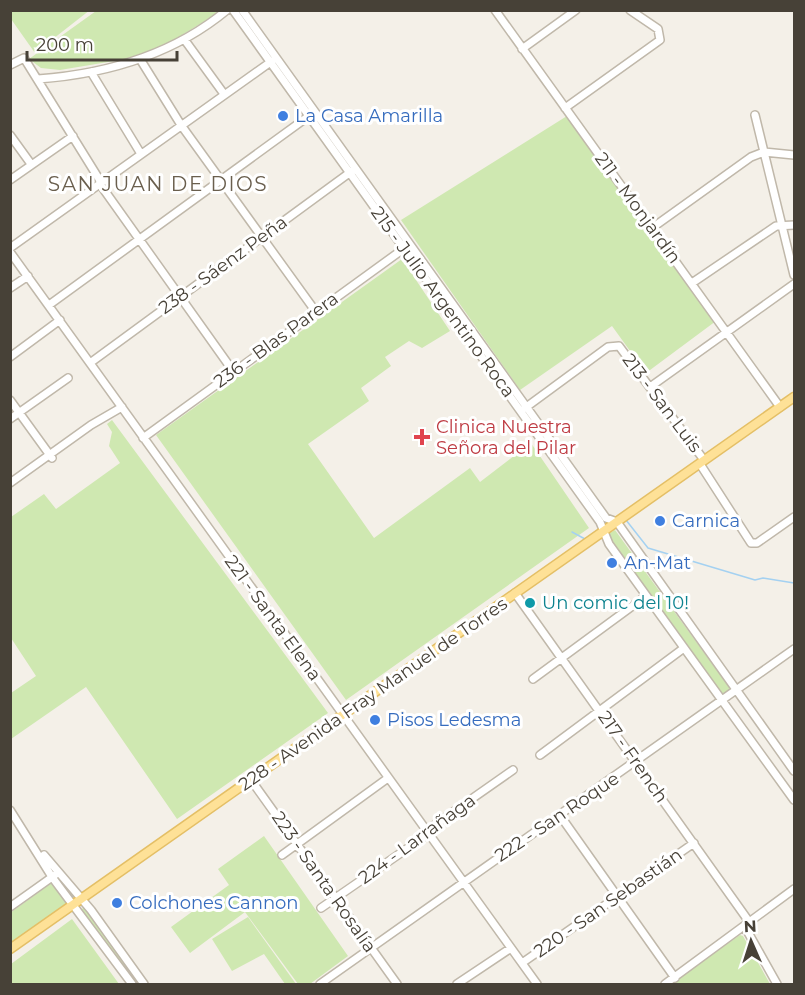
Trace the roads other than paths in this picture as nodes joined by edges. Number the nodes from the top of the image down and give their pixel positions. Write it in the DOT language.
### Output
graph roads {
  1 [pos="227,10"];
  2 [pos="232,10"];
  3 [pos="242,10"];
  4 [pos="495,10"];
  5 [pos="576,10"];
  6 [pos="630,10"];
  7 [pos="184,39"];
  8 [pos="522,49"];
  9 [pos="140,59"];
  10 [pos="273,60"];
  11 [pos="10,65"];
  12 [pos="91,72"];
  13 [pos="38,79"];
  14 [pos="224,94"];
  15 [pos="565,108"];
  16 [pos="312,113"];
  17 [pos="755,115"];
  18 [pos="181,125"];
  19 [pos="10,135"];
  20 [pos="73,136"];
  21 [pos="764,152"];
  22 [pos="141,153"];
  23 [pos="795,155"];
  24 [pos="31,164"];
  25 [pos="353,170"];
  26 [pos="10,180"];
  27 [pos="221,180"];
  28 [pos="100,183"];
  29 [pos="781,224"];
  30 [pos="795,225"];
  31 [pos="652,228"];
  32 [pos="261,237"];
  33 [pos="138,239"];
  34 [pos="408,246"];
  35 [pos="10,250"];
  36 [pos="795,275"];
  37 [pos="28,276"];
  38 [pos="693,283"];
  39 [pos="795,284"];
  40 [pos="10,288"];
  41 [pos="179,296"];
  42 [pos="49,305"];
  43 [pos="316,312"];
  44 [pos="60,320"];
  45 [pos="52,325"];
  46 [pos="726,331"];
  47 [pos="10,352"];
  48 [pos="10,357"];
  49 [pos="90,363"];
  50 [pos="233,371"];
  51 [pos="68,378"];
  52 [pos="650,387"];
  53 [pos="795,397"];
  54 [pos="10,400"];
  55 [pos="780,407"];
  56 [pos="122,408"];
  57 [pos="524,409"];
  58 [pos="20,413"];
  59 [pos="10,419"];
  60 [pos="143,438"];
  61 [pos="51,457"];
  62 [pos="702,462"];
  63 [pos="10,486"];
  64 [pos="795,517"];
  65 [pos="617,522"];
  66 [pos="603,532"];
  67 [pos="515,593"];
  68 [pos="646,596"];
  69 [pos="684,648"];
  70 [pos="795,650"];
  71 [pos="563,658"];
  72 [pos="533,679"];
  73 [pos="736,691"];
  74 [pos="721,701"];
  75 [pos="600,711"];
  76 [pos="343,715"];
  77 [pos="540,754"];
  78 [pos="637,763"];
  79 [pos="513,770"];
  80 [pos="795,771"];
  81 [pos="388,778"];
  82 [pos="251,780"];
  83 [pos="795,800"];
  84 [pos="10,810"];
  85 [pos="559,814"];
  86 [pos="427,832"];
  87 [pos="694,843"];
  88 [pos="297,844"];
  89 [pos="36,847"];
  90 [pos="282,855"];
  91 [pos="60,872"];
  92 [pos="52,877"];
  93 [pos="463,882"];
  94 [pos="795,889"];
  95 [pos="615,896"];
  96 [pos="336,898"];
  97 [pos="82,899"];
  98 [pos="74,905"];
  99 [pos="10,907"];
  100 [pos="321,908"];
  101 [pos="748,925"];
  102 [pos="371,948"];
  103 [pos="511,948"];
  104 [pos="10,949"];
  105 [pos="522,963"];
  106 [pos="675,978"];
  107 [pos="132,984"];
  108 [pos="144,984"];
  109 [pos="320,984"];
  110 [pos="397,984"];
  111 [pos="457,984"];
  112 [pos="537,984"];
  113 [pos="665,984"];
  114 [pos="777,984"];
  1 -- 7 [label="street"];
  2 -- 10 [label="street, 215 - Julio Argentino Roca"];
  3 -- 10 [label="street, 215 - Julio Argentino Roca"];
  4 -- 8 [label="street, 211 - Monjardín"];
  5 -- 8 [label="street"];
  6 -- 15 [label="street"];
  7 -- 9 [label="street"];
  7 -- 14 [label="street"];
  8 -- 15 [label="street, 211 - Monjardín"];
  9 -- 12 [label="street"];
  9 -- 18 [label="street"];
  10 -- 14 [label="street"];
  10 -- 16 [label="street, 215 - Julio Argentino Roca"];
  11 -- 13 [label="street"];
  12 -- 13 [label="street"];
  12 -- 22 [label="street"];
  13 -- 20 [label="street"];
  14 -- 18 [label="street"];
  15 -- 31 [label="street, 211 - Monjardín"];
  16 -- 25 [label="street, 215 - Julio Argentino Roca"];
  16 -- 27 [label="street"];
  17 -- 21 [label="street"];
  18 -- 22 [label="street"];
  18 -- 27 [label="street"];
  19 -- 24 [label="street"];
  20 -- 24 [label="street"];
  20 -- 28 [label="street"];
  21 -- 23 [label="street"];
  21 -- 29 [label="street"];
  21 -- 31 [label="street"];
  22 -- 28 [label="street"];
  24 -- 26 [label="street"];
  25 -- 32 [label="street, 238 - Sáenz Peña"];
  25 -- 34 [label="street, 215 - Julio Argentino Roca"];
  27 -- 32 [label="street"];
  27 -- 33 [label="street"];
  28 -- 33 [label="street"];
  28 -- 35 [label="street"];
  29 -- 30 [label="street"];
  29 -- 36 [label="street"];
  29 -- 38 [label="street"];
  31 -- 38 [label="street, 211 - Monjardín"];
  32 -- 41 [label="street, 238 - Sáenz Peña"];
  32 -- 43 [label="street"];
  33 -- 41 [label="street"];
  33 -- 42 [label="street"];
  34 -- 43 [label="street, 236 - Blas Parera"];
  34 -- 57 [label="street, 215 - Julio Argentino Roca"];
  35 -- 37 [label="street, 221 - Santa Elena"];
  37 -- 40 [label="street"];
  37 -- 42 [label="street, 221 - Santa Elena"];
  38 -- 46 [label="street, 211 - Monjardín"];
  39 -- 46 [label="street"];
  41 -- 49 [label="street, 238 - Sáenz Peña"];
  41 -- 50 [label="street"];
  42 -- 44 [label="street, 221 - Santa Elena"];
  43 -- 50 [label="street, 236 - Blas Parera"];
  44 -- 45 [label="street"];
  44 -- 49 [label="street, 221 - Santa Elena"];
  45 -- 47 [label="street"];
  45 -- 48 [label="street"];
  46 -- 52 [label="street"];
  46 -- 55 [label="street, 211 - Monjardín"];
  49 -- 56 [label="street, 221 - Santa Elena"];
  50 -- 60 [label="street, 236 - Blas Parera"];
  51 -- 58 [label="street"];
  52 -- 57 [label="street, 213 - San Luis"];
  52 -- 62 [label="street, 213 - San Luis"];
  53 -- 55 [label="main road, 228 - Avenida Fray Manuel de Torres"];
  54 -- 58 [label="street"];
  55 -- 62 [label="main road, 228 - Avenida Fray Manuel de Torres"];
  56 -- 60 [label="street, 221 - Santa Elena"];
  56 -- 61 [label="street"];
  57 -- 65 [label="street, 215 - Julio Argentino Roca"];
  57 -- 66 [label="street, 215 - Julio Argentino Roca"];
  58 -- 59 [label="street"];
  58 -- 61 [label="street"];
  60 -- 76 [label="street, 221 - Santa Elena"];
  61 -- 63 [label="street"];
  62 -- 64 [label="street, 213 - San Luis"];
  62 -- 65 [label="main road, 228 - Avenida Fray Manuel de Torres"];
  65 -- 66 [label="main road, 228 - Avenida Fray Manuel de Torres"];
  65 -- 73 [label="street, 215 - Julio Argentino Roca"];
  66 -- 67 [label="main road, 228 - Avenida Fray Manuel de Torres"];
  66 -- 68 [label="street, 215 - Julio Argentino Roca"];
  67 -- 71 [label="street, 217 - French"];
  67 -- 76 [label="main road, 228 - Avenida Fray Manuel de Torres"];
  68 -- 69 [label="street, 215 - Julio Argentino Roca"];
  68 -- 71 [label="street"];
  69 -- 74 [label="street, 215 - Julio Argentino Roca"];
  69 -- 75 [label="street"];
  70 -- 73 [label="street, 222 - San Roque"];
  71 -- 72 [label="street"];
  71 -- 75 [label="street, 217 - French"];
  73 -- 74 [label="street, 222 - San Roque"];
  73 -- 80 [label="street, 215 - Julio Argentino Roca"];
  74 -- 78 [label="street, 222 - San Roque"];
  74 -- 83 [label="street, 215 - Julio Argentino Roca"];
  75 -- 77 [label="street"];
  75 -- 78 [label="street, 217 - French"];
  76 -- 81 [label="street, 221 - Santa Elena"];
  76 -- 82 [label="main road, 228 - Avenida Fray Manuel de Torres"];
  78 -- 85 [label="street, 222 - San Roque"];
  78 -- 87 [label="street, 217 - French"];
  79 -- 86 [label="street, 224 - Larrañaga"];
  81 -- 86 [label="street, 221 - Santa Elena"];
  81 -- 88 [label="street"];
  82 -- 88 [label="street, 223 - Santa Rosalía"];
  82 -- 97 [label="main road, 228 - Avenida Fray Manuel de Torres"];
  84 -- 89 [label="street"];
  85 -- 93 [label="street, 222 - San Roque"];
  85 -- 95 [label="street"];
  86 -- 93 [label="street, 221 - Santa Elena"];
  86 -- 96 [label="street, 224 - Larrañaga"];
  87 -- 95 [label="street, 220 - San Sebastián"];
  87 -- 101 [label="street, 217 - French"];
  88 -- 90 [label="street"];
  88 -- 96 [label="street, 223 - Santa Rosalía"];
  89 -- 91 [label="street"];
  89 -- 92 [label="street"];
  91 -- 92 [label="street"];
  91 -- 97 [label="street"];
  92 -- 98 [label="street"];
  92 -- 99 [label="street"];
  93 -- 102 [label="street, 222 - San Roque"];
  93 -- 103 [label="street, 221 - Santa Elena"];
  94 -- 101 [label="street"];
  95 -- 105 [label="street, 220 - San Sebastián"];
  95 -- 106 [label="street"];
  96 -- 100 [label="street, 224 - Larrañaga"];
  96 -- 102 [label="street, 223 - Santa Rosalía"];
  97 -- 98 [label="main road, 228 - Avenida Fray Manuel de Torres"];
  97 -- 108 [label="street"];
  98 -- 104 [label="main road, 228 - Avenida Fray Manuel de Torres"];
  98 -- 107 [label="street"];
  101 -- 106 [label="street"];
  101 -- 114 [label="street, 217 - French"];
  102 -- 109 [label="street, 222 - San Roque"];
  102 -- 110 [label="street, 223 - Santa Rosalía"];
  103 -- 105 [label="street, 221 - Santa Elena"];
  103 -- 111 [label="street, 220 - San Sebastián"];
  105 -- 112 [label="street, 221 - Santa Elena"];
  106 -- 113 [label="street"];
}
